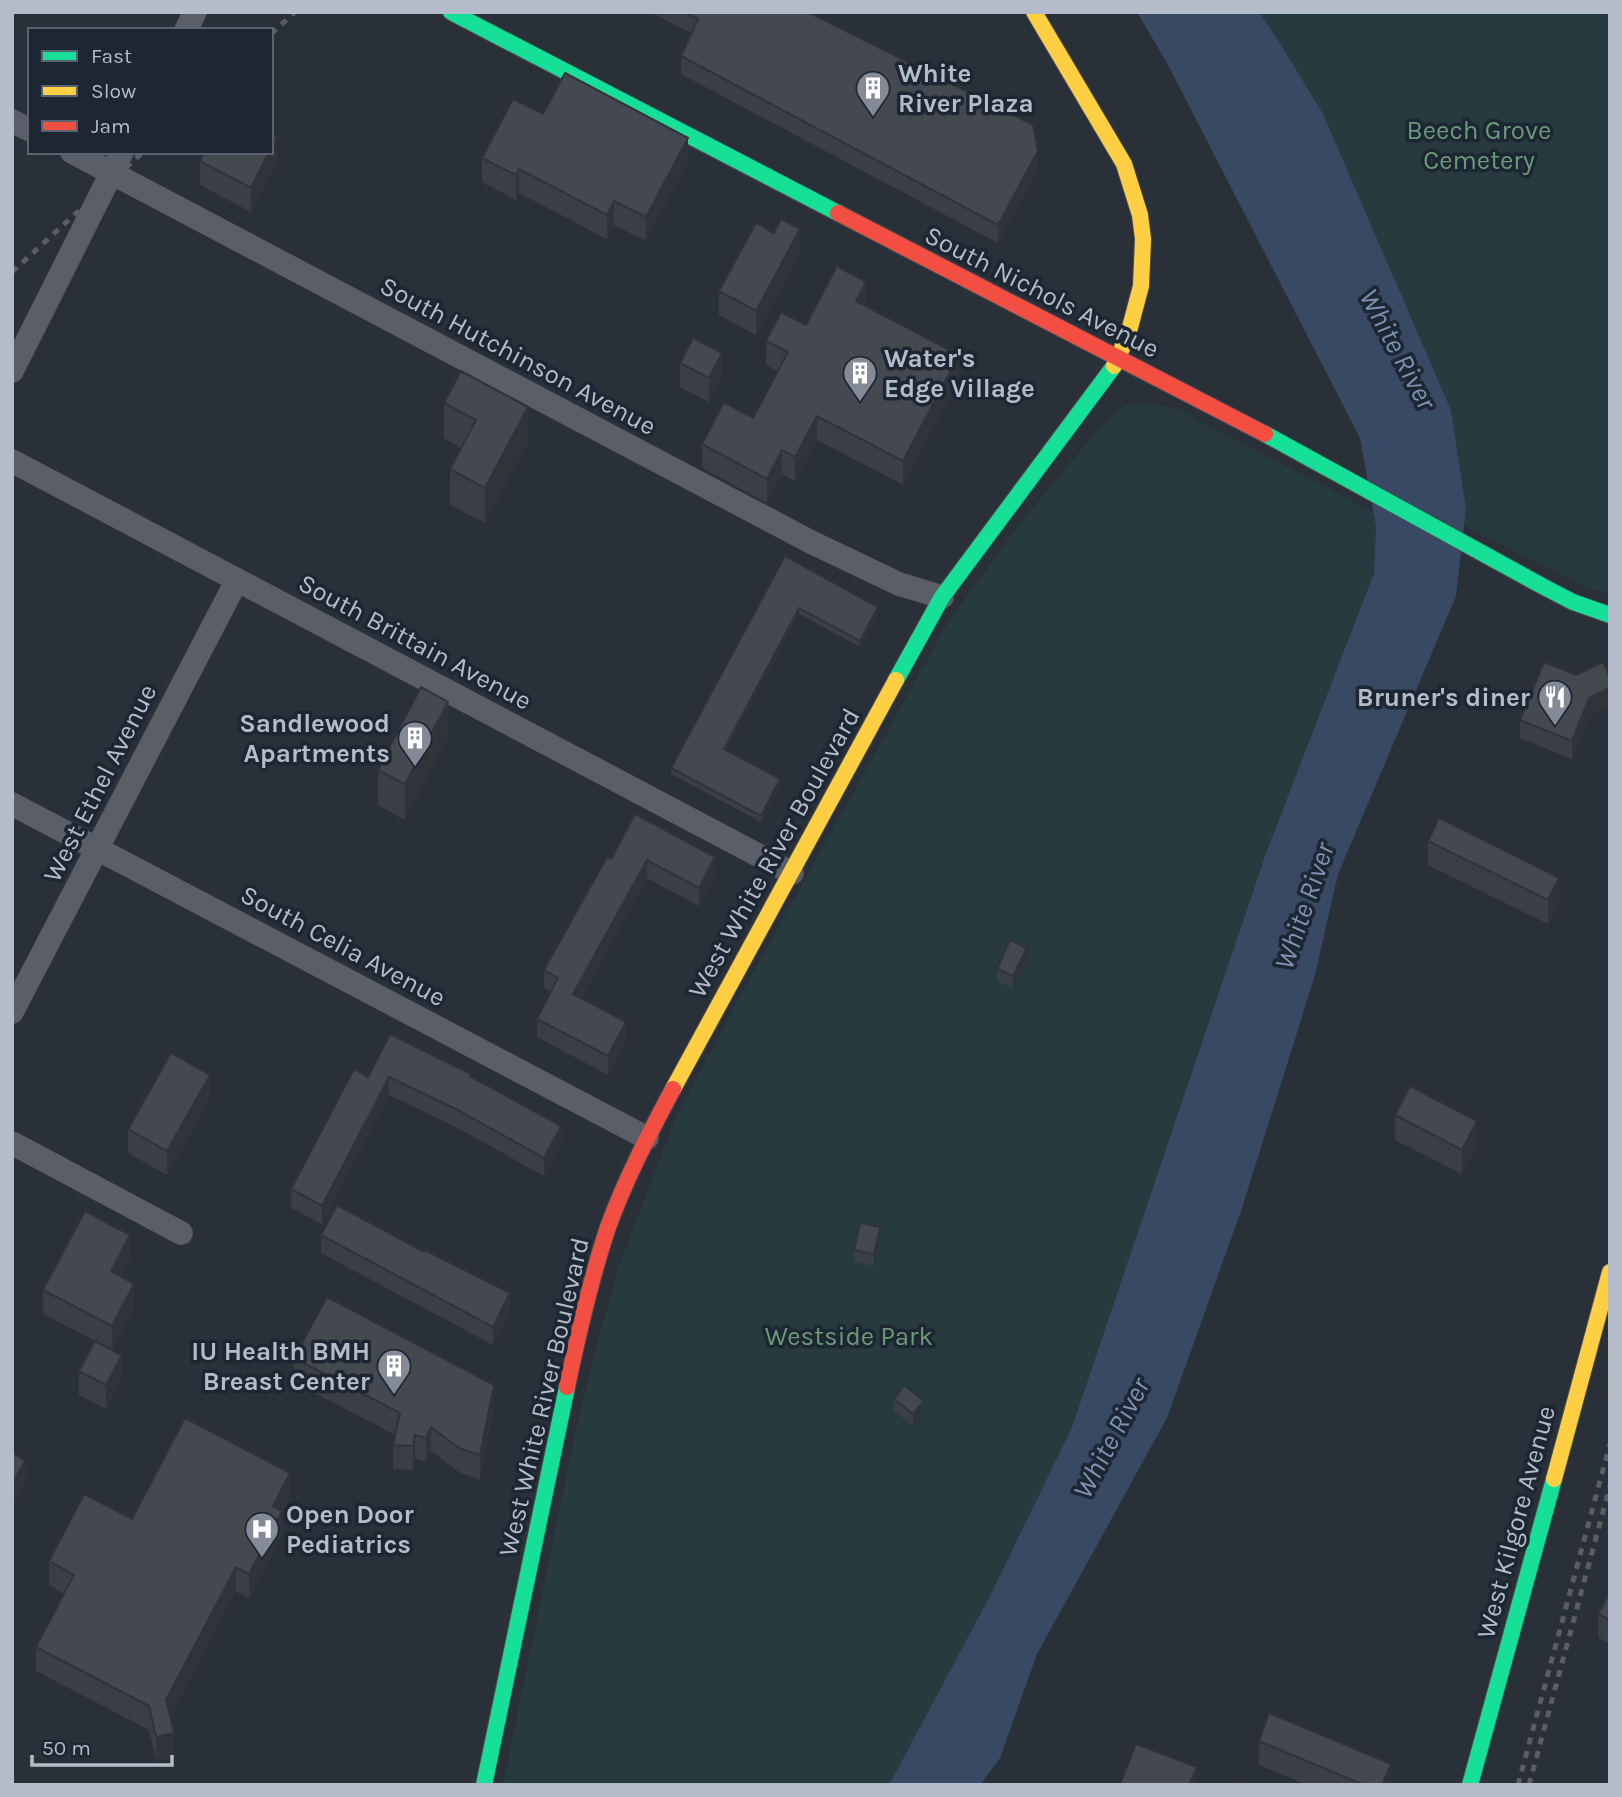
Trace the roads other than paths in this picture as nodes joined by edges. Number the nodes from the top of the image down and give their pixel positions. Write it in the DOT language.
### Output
graph roads {
  1 [pos="195,12"];
  2 [pos="451,12"];
  3 [pos="1034,12"];
  4 [pos="187,28"];
  5 [pos="12,121"];
  6 [pos="28,129"];
  7 [pos="76,154"];
  8 [pos="121,154"];
  9 [pos="111,173"];
  10 [pos="1119,360"];
  11 [pos="12,371"];
  12 [pos="12,461"];
  13 [pos="237,580"];
  14 [pos="943,597"];
  15 [pos="1610,615"];
  16 [pos="12,804"];
  17 [pos="98,849"];
  18 [pos="792,873"];
  19 [pos="12,1012"];
  20 [pos="647,1138"];
  21 [pos="12,1143"];
  22 [pos="181,1233"];
  23 [pos="1610,1272"];
  24 [pos="484,1785"];
  25 [pos="1470,1785"];
  1 -- 4 [label="street"];
  2 -- 10 [label="street, South Nichols Avenue"];
  3 -- 10 [label="street, West White River Boulevard"];
  5 -- 6 [label="street"];
  7 -- 9 [label="street, South Hutchinson Avenue"];
  8 -- 9 [label="street"];
  9 -- 11 [label="street"];
  9 -- 14 [label="street, South Hutchinson Avenue"];
  10 -- 14 [label="street, West White River Boulevard"];
  10 -- 15 [label="street, South Nichols Avenue"];
  12 -- 13 [label="street, South Brittain Avenue"];
  13 -- 17 [label="street, West Ethel Avenue"];
  13 -- 18 [label="street, South Brittain Avenue"];
  14 -- 18 [label="street, West White River Boulevard"];
  16 -- 17 [label="street, South Celia Avenue"];
  17 -- 19 [label="street, West Ethel Avenue"];
  17 -- 20 [label="street, South Celia Avenue"];
  18 -- 20 [label="street, West White River Boulevard"];
  20 -- 24 [label="street, West White River Boulevard"];
  21 -- 22 [label="street"];
  23 -- 25 [label="street, West Kilgore Avenue"];
}
